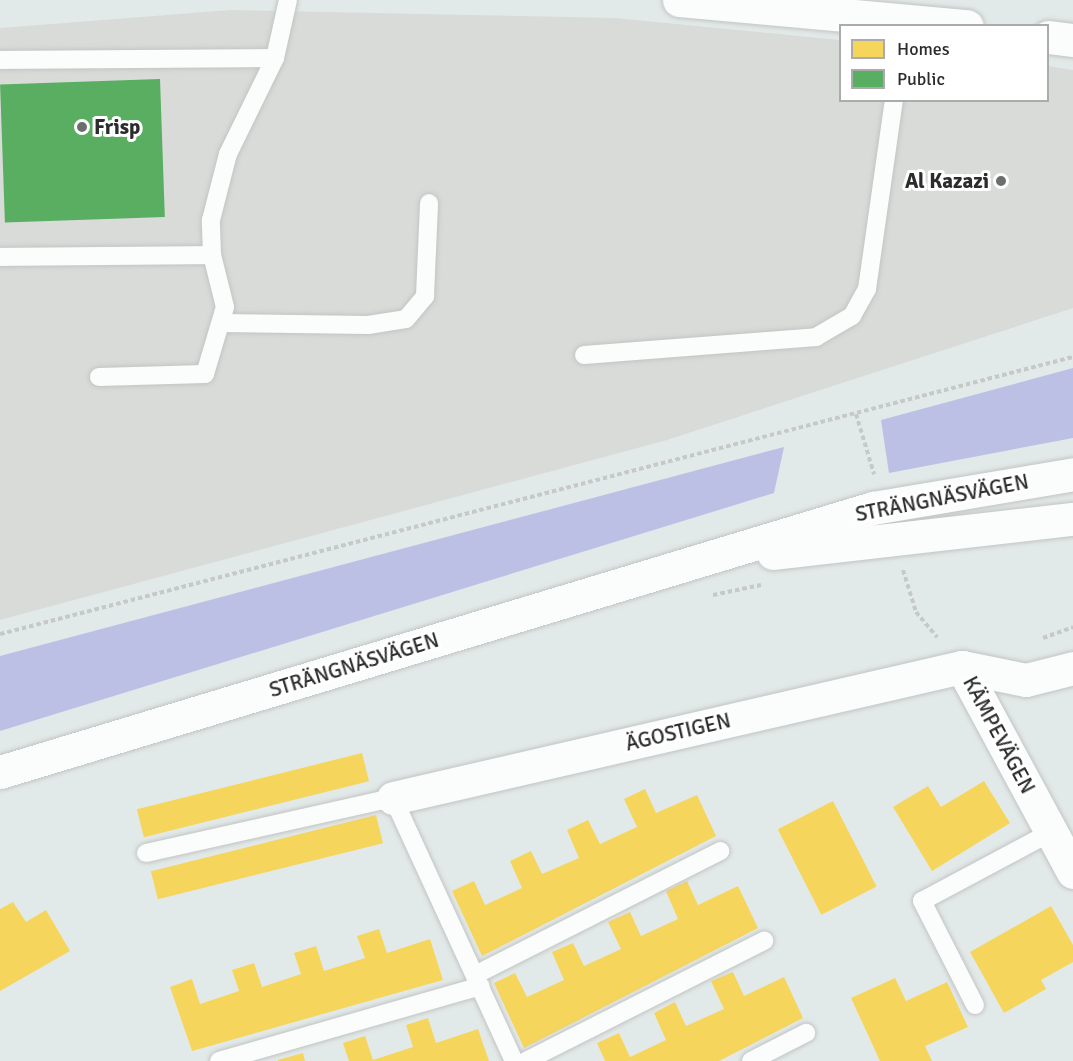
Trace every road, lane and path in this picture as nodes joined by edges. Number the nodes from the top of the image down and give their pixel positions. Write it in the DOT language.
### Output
graph roads {
  1 [pos="288,0"];
  2 [pos="679,0"];
  3 [pos="906,21"];
  4 [pos="943,24"];
  5 [pos="1049,37"];
  6 [pos="1073,40"];
  7 [pos="274,58"];
  8 [pos="0,60"];
  9 [pos="894,102"];
  10 [pos="429,203"];
  11 [pos="212,255"];
  12 [pos="0,257"];
  13 [pos="221,323"];
  14 [pos="584,355"];
  15 [pos="1073,357"];
  16 [pos="99,377"];
  17 [pos="1073,474"];
  18 [pos="1073,519"];
  19 [pos="709,558"];
  20 [pos="0,634"];
  21 [pos="962,667"];
  22 [pos="1073,668"];
  23 [pos="0,772"];
  24 [pos="393,798"];
  25 [pos="1051,832"];
  26 [pos="721,851"];
  27 [pos="146,853"];
  28 [pos="1073,872"];
  29 [pos="764,941"];
  30 [pos="477,981"];
  31 [pos="975,1005"];
  32 [pos="806,1033"];
  33 [pos="219,1061"];
  34 [pos="514,1061"];
  35 [pos="526,1061"];
  36 [pos="751,1061"];
  1 -- 7 [label="lane"];
  2 -- 3 [label="main road"];
  3 -- 4 [label="main road"];
  5 -- 6 [label="main road"];
  7 -- 8 [label="lane"];
  7 -- 11 [label="lane"];
  9 -- 14 [label="lane"];
  10 -- 13 [label="lane"];
  11 -- 12 [label="lane"];
  11 -- 13 [label="lane"];
  13 -- 16 [label="lane"];
  15 -- 20 [label="path"];
  17 -- 19 [label="main road, STRÄNGNÄSVÄGEN"];
  18 -- 19 [label="main road, STRÄNGNÄSVÄGEN"];
  19 -- 23 [label="main road, STRÄNGNÄSVÄGEN"];
  21 -- 22 [label="main road, KÄMPEVÄGEN"];
  21 -- 24 [label="main road, ÄGOSTIGEN"];
  21 -- 25 [label="main road, KÄMPEVÄGEN"];
  24 -- 27 [label="lane"];
  24 -- 30 [label="lane"];
  25 -- 28 [label="main road, KÄMPEVÄGEN"];
  25 -- 31 [label="lane"];
  26 -- 30 [label="lane"];
  29 -- 35 [label="lane"];
  30 -- 33 [label="lane"];
  30 -- 34 [label="lane"];
  32 -- 36 [label="lane"];
}
